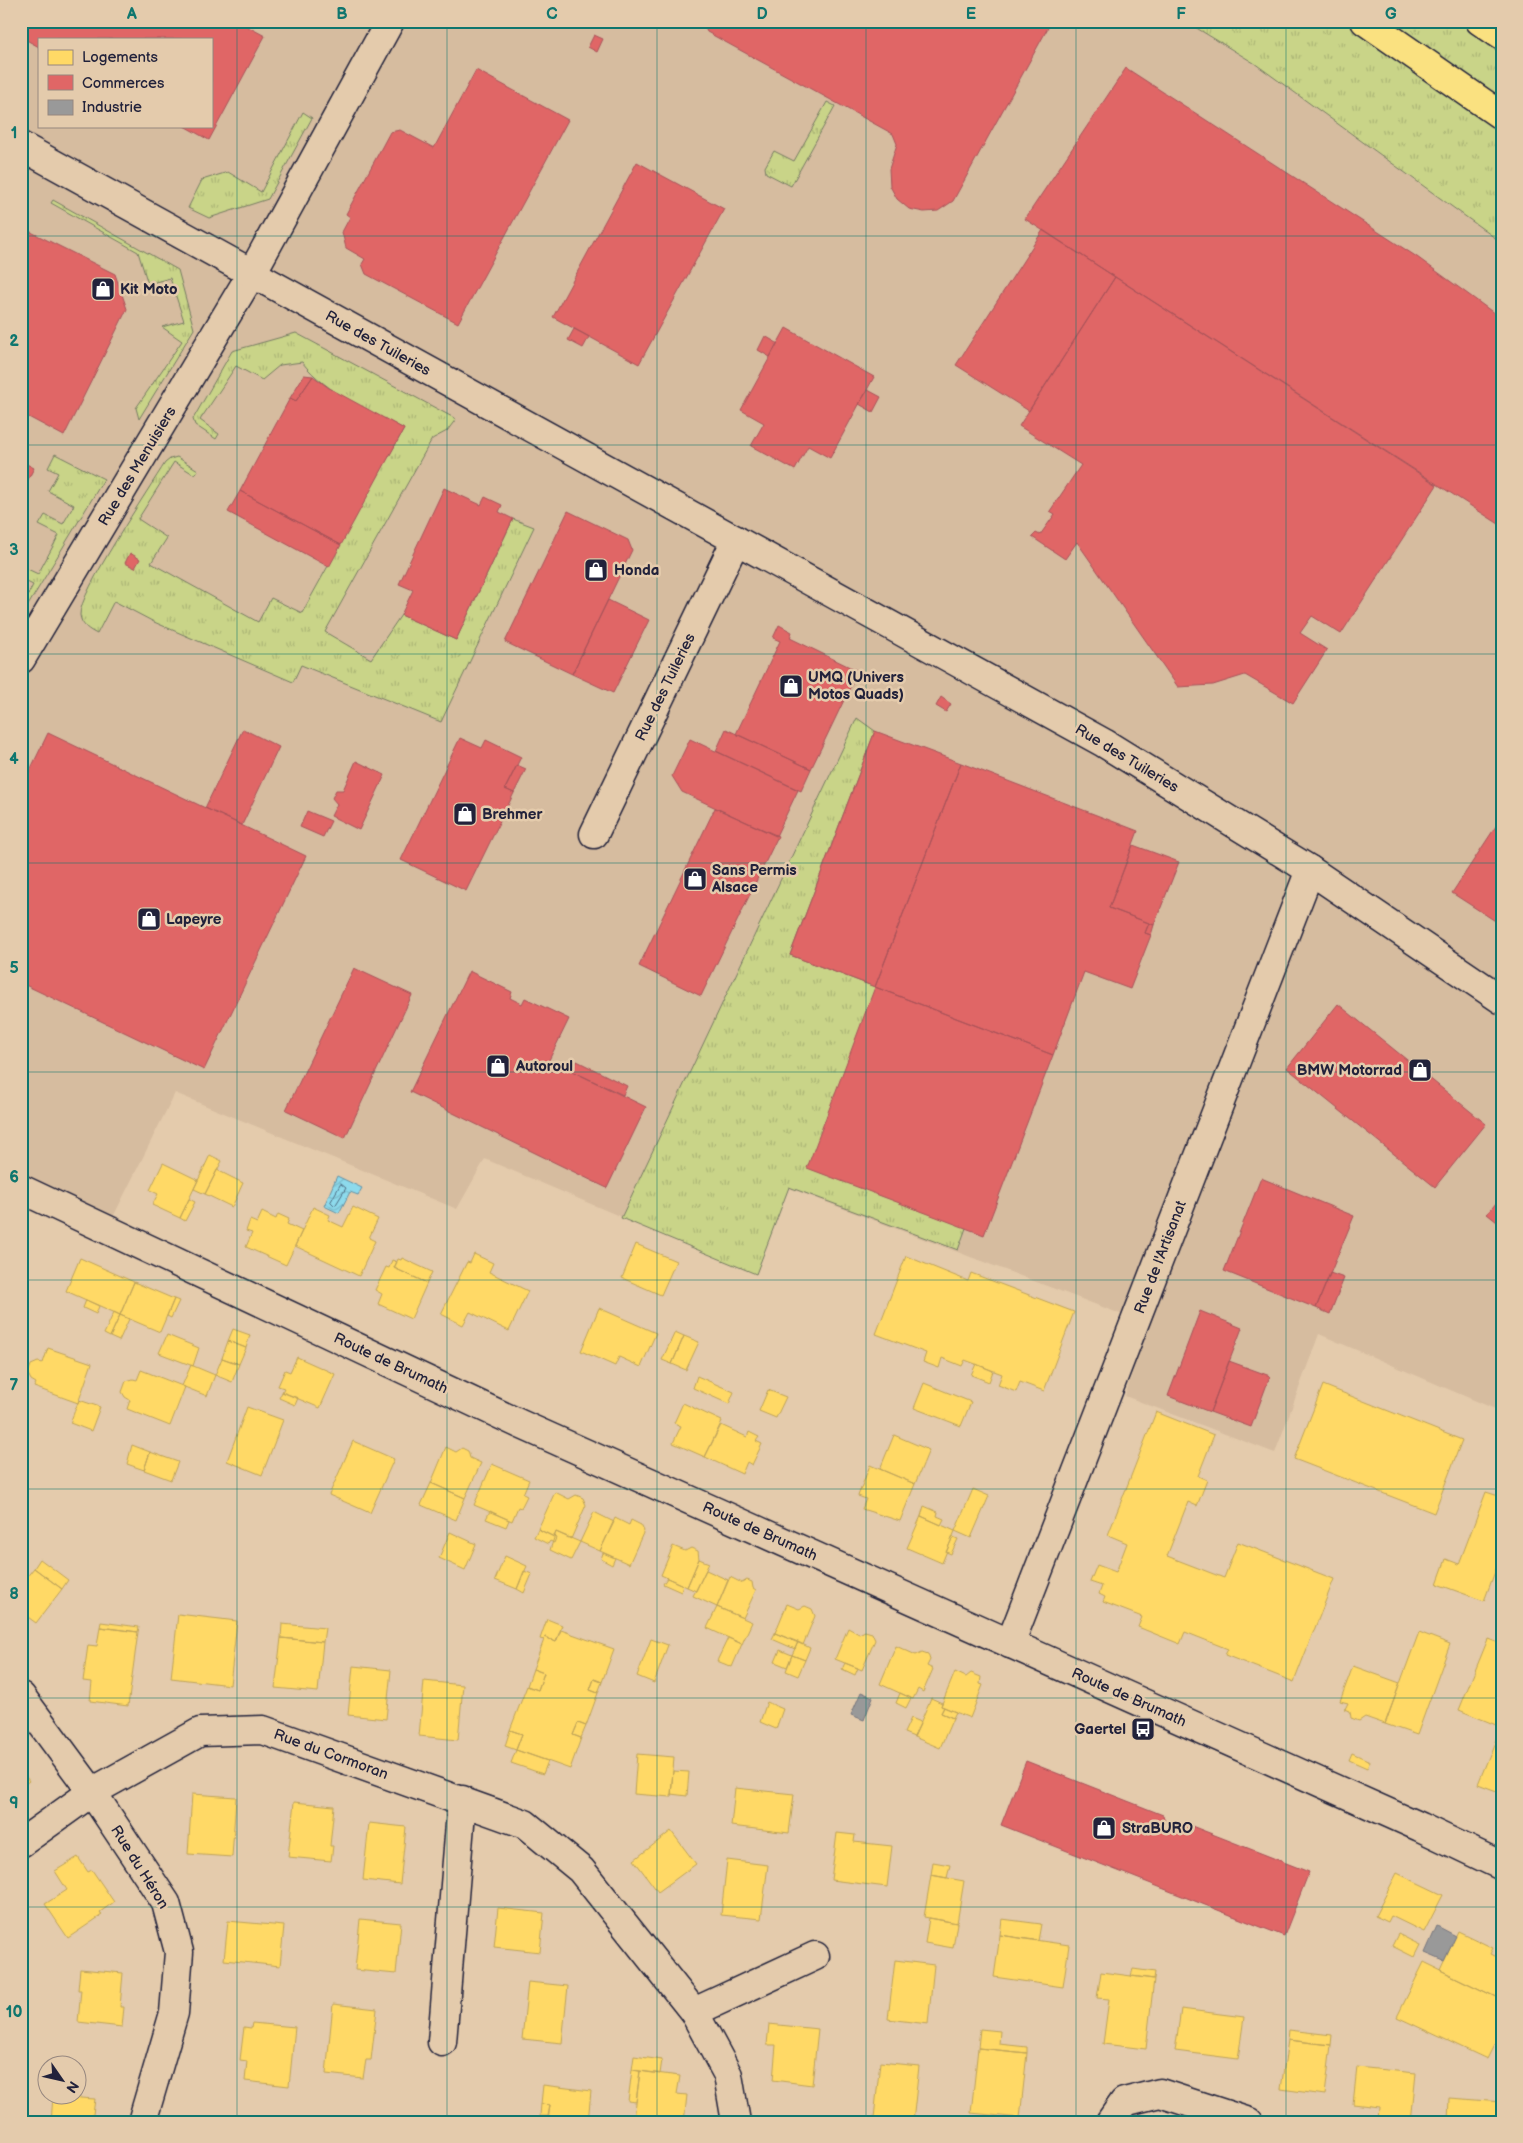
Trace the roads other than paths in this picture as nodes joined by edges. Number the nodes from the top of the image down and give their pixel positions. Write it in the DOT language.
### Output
graph roads {
  1 [pos="390,21"];
  2 [pos="1365,21"];
  3 [pos="1480,21"];
  4 [pos="1502,36"];
  5 [pos="1502,116"];
  6 [pos="21,146"];
  7 [pos="252,273"];
  8 [pos="736,540"];
  9 [pos="21,659"];
  10 [pos="594,834"];
  11 [pos="1310,870"];
  12 [pos="1502,1000"];
  13 [pos="21,1189"];
  14 [pos="1010,1644"];
  15 [pos="21,1696"];
  16 [pos="92,1792"];
  17 [pos="462,1800"];
  18 [pos="21,1843"];
  19 [pos="1502,1866"];
  20 [pos="815,1956"];
  21 [pos="694,2012"];
  22 [pos="442,2042"];
  23 [pos="142,2122"];
  24 [pos="736,2122"];
  25 [pos="1110,2122"];
  26 [pos="1249,2122"];
  1 -- 7 [label="street, Rue des Menuisiers"];
  2 -- 5 [label="highway"];
  3 -- 4 [label="highway"];
  6 -- 7 [label="street, Rue des Tuileries"];
  7 -- 8 [label="street, Rue des Tuileries"];
  7 -- 9 [label="street, Rue des Menuisiers"];
  8 -- 10 [label="street, Rue des Tuileries"];
  8 -- 11 [label="street, Rue des Tuileries"];
  11 -- 12 [label="street, Rue des Tuileries"];
  11 -- 14 [label="street, Rue de l'Artisanat"];
  13 -- 14 [label="street, Route de Brumath"];
  14 -- 19 [label="street, Route de Brumath"];
  15 -- 16 [label="street, Rue du Héron"];
  16 -- 17 [label="street, Rue du Cormoran"];
  16 -- 18 [label="street, Rue du Cormoran"];
  16 -- 23 [label="street, Rue du Héron"];
  17 -- 21 [label="street, Rue du Cormoran"];
  17 -- 22 [label="street"];
  20 -- 21 [label="street"];
  21 -- 24 [label="street, Rue du Cormoran"];
  25 -- 26 [label="street"];
}
